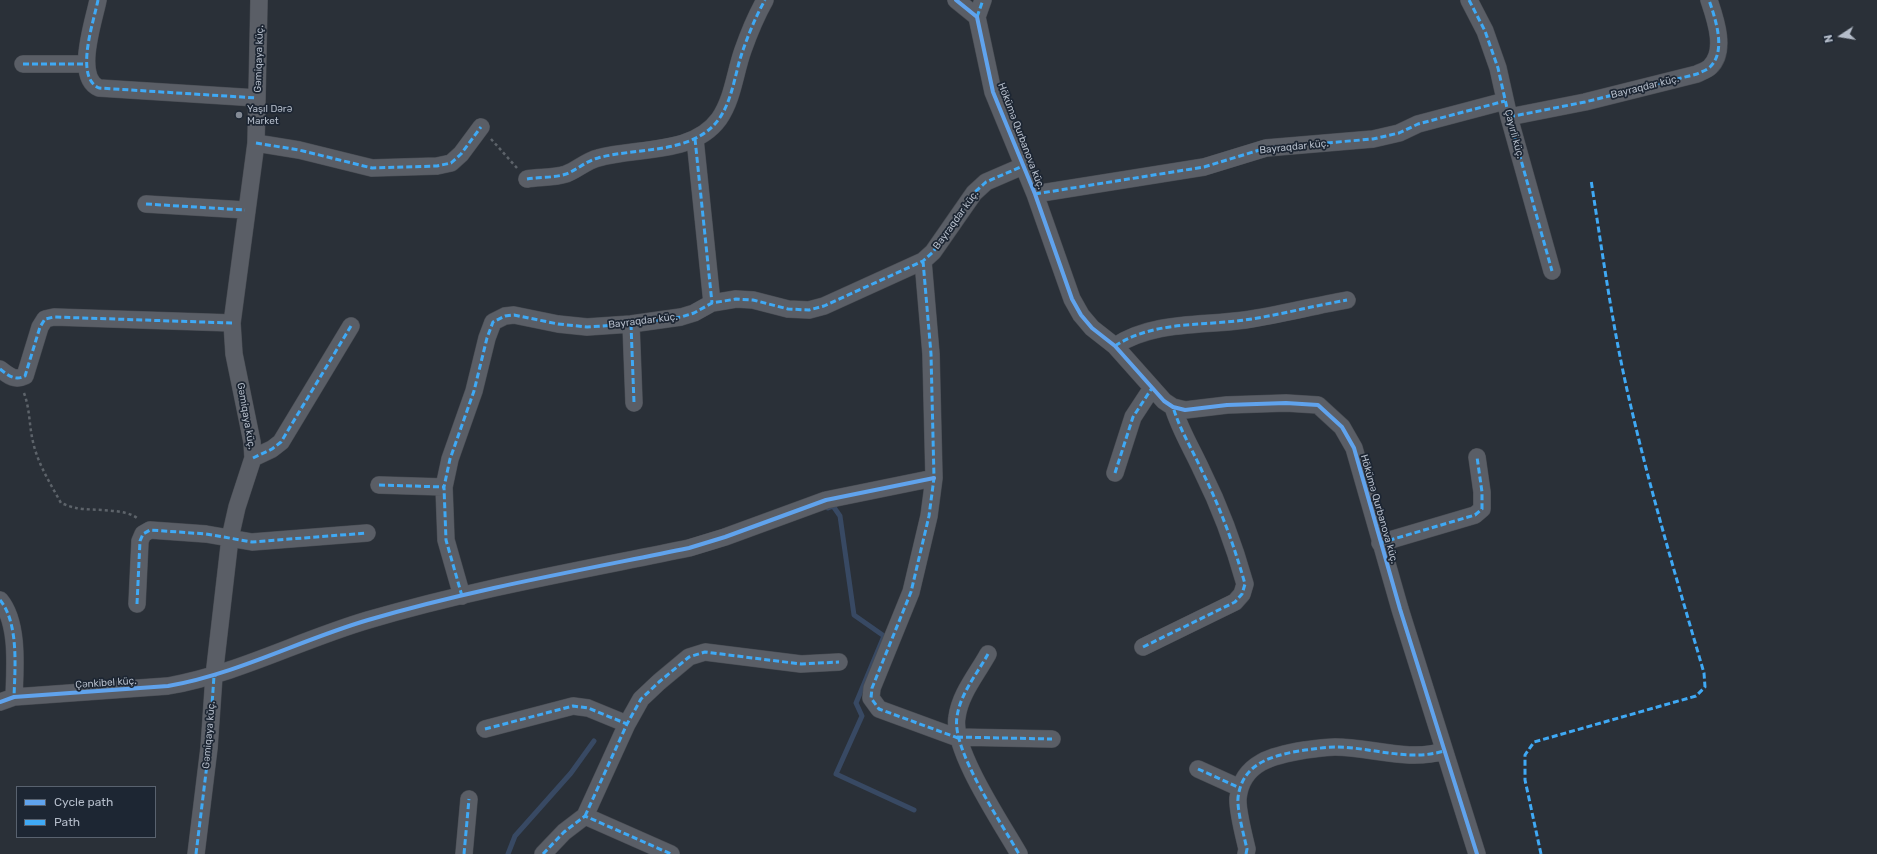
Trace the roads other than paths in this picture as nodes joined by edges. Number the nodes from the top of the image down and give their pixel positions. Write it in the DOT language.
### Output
graph roads {
  1 [pos="98,0"];
  2 [pos="260,0"];
  3 [pos="765,0"];
  4 [pos="956,0"];
  5 [pos="983,0"];
  6 [pos="1469,0"];
  7 [pos="1709,0"];
  8 [pos="977,17"];
  9 [pos="23,64"];
  10 [pos="85,64"];
  11 [pos="257,98"];
  12 [pos="1505,101"];
  13 [pos="1509,117"];
  14 [pos="480,128"];
  15 [pos="695,139"];
  16 [pos="256,143"];
  17 [pos="1023,166"];
  18 [pos="527,178"];
  19 [pos="1034,194"];
  20 [pos="146,204"];
  21 [pos="245,210"];
  22 [pos="923,260"];
  23 [pos="1552,271"];
  24 [pos="1347,300"];
  25 [pos="712,303"];
  26 [pos="232,323"];
  27 [pos="631,324"];
  28 [pos="351,326"];
  29 [pos="1115,346"];
  30 [pos="0,369"];
  31 [pos="1152,388"];
  32 [pos="634,403"];
  33 [pos="1173,407"];
  34 [pos="1477,457"];
  35 [pos="253,458"];
  36 [pos="1115,473"];
  37 [pos="934,478"];
  38 [pos="379,485"];
  39 [pos="444,487"];
  40 [pos="367,533"];
  41 [pos="230,538"];
  42 [pos="1380,543"];
  43 [pos="462,596"];
  44 [pos="0,600"];
  45 [pos="137,604"];
  46 [pos="1143,647"];
  47 [pos="988,654"];
  48 [pos="839,662"];
  49 [pos="214,676"];
  50 [pos="7,700"];
  51 [pos="628,724"];
  52 [pos="485,729"];
  53 [pos="957,738"];
  54 [pos="1052,739"];
  55 [pos="1444,751"];
  56 [pos="1198,769"];
  57 [pos="1240,788"];
  58 [pos="469,799"];
  59 [pos="585,816"];
  60 [pos="196,854"];
  61 [pos="464,854"];
  62 [pos="543,854"];
  63 [pos="671,854"];
  64 [pos="1019,854"];
  65 [pos="1246,854"];
  66 [pos="1477,854"];
  1 -- 10 [label="street"];
  2 -- 11 [label="street, Gəmiqaya küç."];
  3 -- 15 [label="street"];
  4 -- 8 [label="street"];
  5 -- 8 [label="street"];
  6 -- 12 [label="street, Çayırli küç."];
  7 -- 13 [label="street, Bayraqdar küç."];
  8 -- 17 [label="street, Hökümə Qurbanova küç."];
  9 -- 10 [label="street"];
  10 -- 11 [label="street"];
  11 -- 16 [label="street, Gəmiqaya küç."];
  12 -- 13 [label="street, Çayırli küç."];
  12 -- 19 [label="street, Bayraqdar küç."];
  13 -- 23 [label="street, Çayırli küç."];
  14 -- 16 [label="street"];
  15 -- 18 [label="street"];
  15 -- 25 [label="street"];
  16 -- 21 [label="street, Gəmiqaya küç."];
  17 -- 19 [label="street, Hökümə Qurbanova küç."];
  17 -- 22 [label="street, Bayraqdar küç."];
  19 -- 29 [label="street, Hökümə Qurbanova küç."];
  20 -- 21 [label="street"];
  21 -- 26 [label="street, Gəmiqaya küç."];
  22 -- 25 [label="street, Bayraqdar küç."];
  22 -- 37 [label="street"];
  24 -- 29 [label="street"];
  25 -- 27 [label="street, Bayraqdar küç."];
  26 -- 30 [label="street"];
  26 -- 35 [label="street, Gəmiqaya küç."];
  27 -- 32 [label="street"];
  27 -- 39 [label="street, Bayraqdar küç."];
  28 -- 35 [label="street"];
  29 -- 31 [label="street, Hökümə Qurbanova küç."];
  31 -- 33 [label="street, Hökümə Qurbanova küç."];
  31 -- 36 [label="street"];
  33 -- 42 [label="street, Hökümə Qurbanova küç."];
  33 -- 46 [label="street"];
  34 -- 42 [label="street"];
  35 -- 41 [label="street, Gəmiqaya küç."];
  37 -- 43 [label="street, Çənkibel küç."];
  37 -- 53 [label="street"];
  38 -- 39 [label="street"];
  39 -- 43 [label="street, Bayraqdar küç."];
  40 -- 41 [label="street"];
  41 -- 45 [label="street"];
  41 -- 49 [label="street, Gəmiqaya küç."];
  42 -- 55 [label="street, Hökümə Qurbanova küç."];
  43 -- 49 [label="street, Çənkibel küç."];
  44 -- 50 [label="street"];
  47 -- 53 [label="street"];
  48 -- 51 [label="street"];
  49 -- 50 [label="street, Çənkibel küç."];
  49 -- 60 [label="street, Gəmiqaya küç."];
  51 -- 52 [label="street"];
  51 -- 59 [label="street"];
  53 -- 54 [label="street"];
  53 -- 64 [label="street"];
  55 -- 57 [label="street"];
  55 -- 66 [label="street, Hökümə Qurbanova küç."];
  56 -- 57 [label="street"];
  57 -- 65 [label="street"];
  58 -- 61 [label="street"];
  59 -- 62 [label="street"];
  59 -- 63 [label="street"];
}
